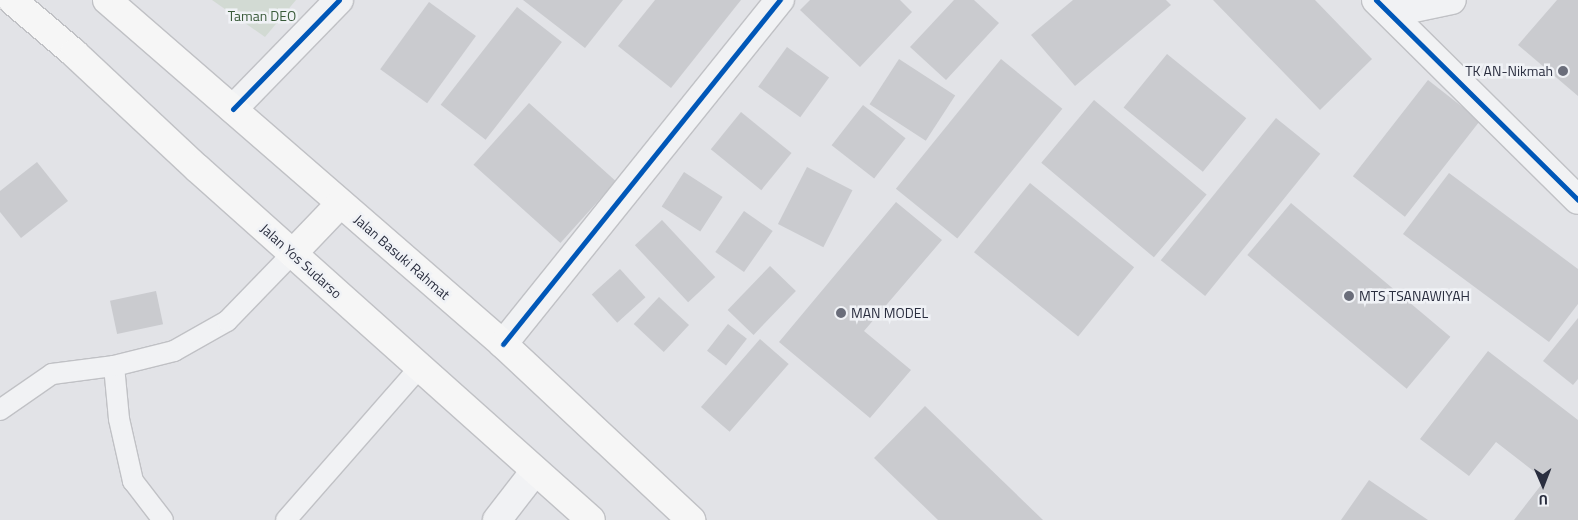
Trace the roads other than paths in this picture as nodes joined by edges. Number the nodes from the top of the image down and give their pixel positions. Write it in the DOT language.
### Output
graph roads {
  1 [pos="12,0"];
  2 [pos="107,0"];
  3 [pos="339,0"];
  4 [pos="780,0"];
  5 [pos="1452,0"];
  6 [pos="1383,6"];
  7 [pos="233,109"];
  8 [pos="1578,200"];
  9 [pos="340,204"];
  10 [pos="293,253"];
  11 [pos="503,344"];
  12 [pos="114,366"];
  13 [pos="420,367"];
  14 [pos="0,410"];
  15 [pos="535,471"];
  16 [pos="163,520"];
  17 [pos="286,520"];
  18 [pos="497,520"];
  19 [pos="591,520"];
  20 [pos="691,520"];
  1 -- 10 [label="highway, Jalan Yos Sudarso"];
  2 -- 7 [label="highway, Jalan Basuki Rahmat"];
  3 -- 7 [label="street"];
  4 -- 11 [label="street"];
  5 -- 6 [label="street"];
  6 -- 8 [label="street"];
  7 -- 9 [label="highway, Jalan Basuki Rahmat"];
  9 -- 10 [label="highway"];
  9 -- 11 [label="highway, Jalan Basuki Rahmat"];
  10 -- 12 [label="lane"];
  10 -- 13 [label="highway, Jalan Yos Sudarso"];
  11 -- 20 [label="highway, Jalan Basuki Rahmat"];
  12 -- 14 [label="lane"];
  12 -- 16 [label="lane"];
  13 -- 15 [label="highway, Jalan Yos Sudarso"];
  13 -- 17 [label="lane"];
  15 -- 18 [label="street"];
  15 -- 19 [label="highway, Jalan Yos Sudarso"];
}
